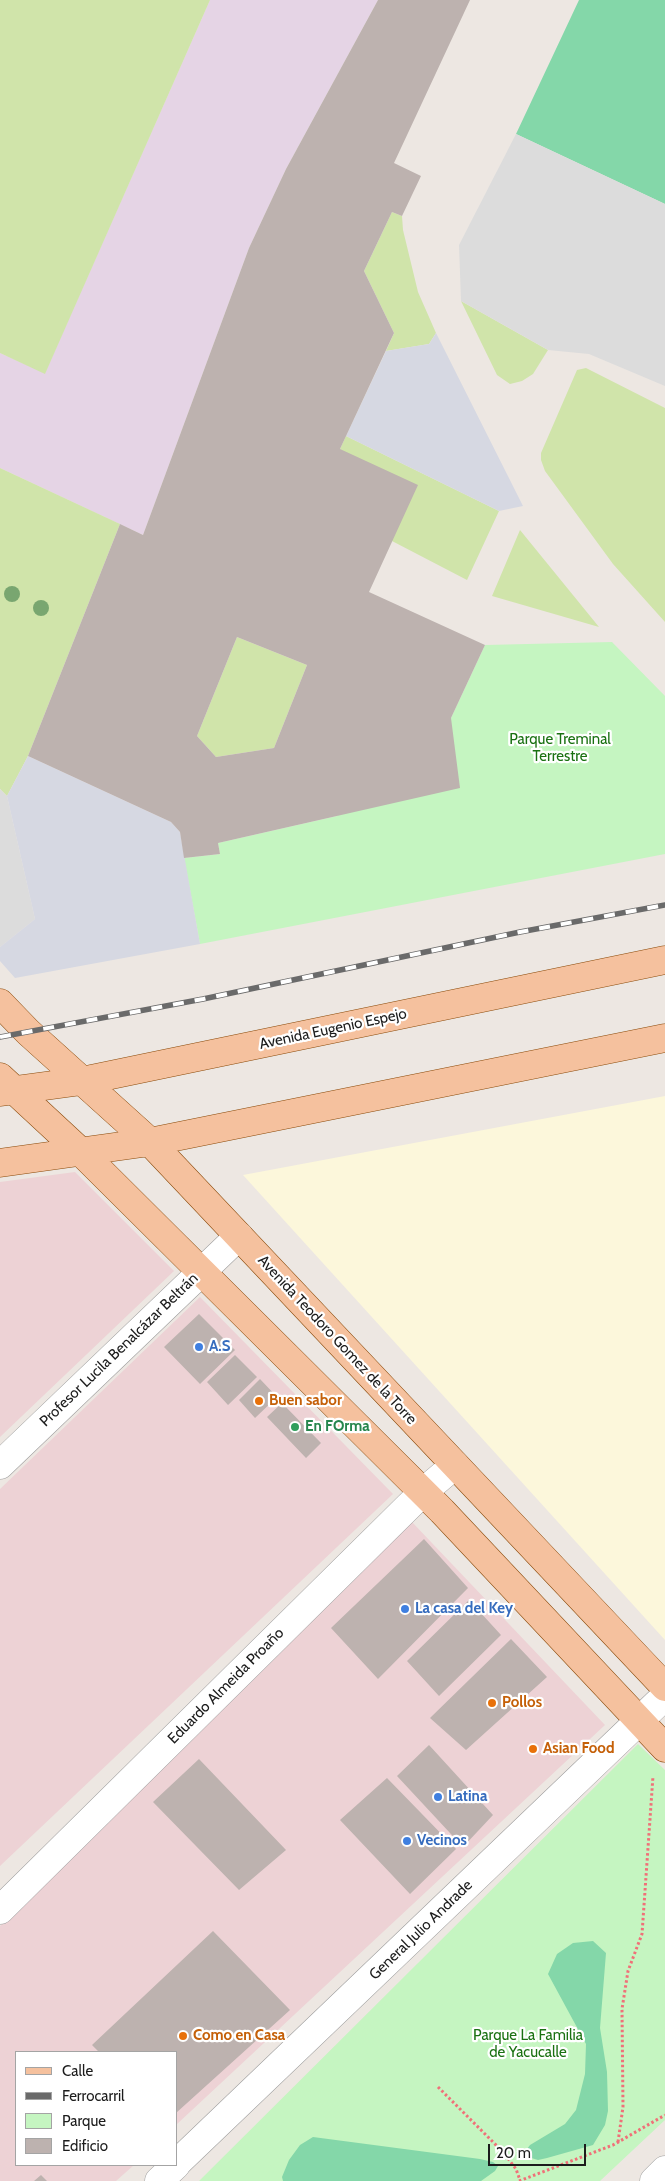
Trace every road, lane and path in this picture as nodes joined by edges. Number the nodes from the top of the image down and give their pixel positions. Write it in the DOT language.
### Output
graph roads {
  1 [pos="665,960"];
  2 [pos="0,1003"];
  3 [pos="665,1038"];
  4 [pos="82,1080"];
  5 [pos="5,1086"];
  6 [pos="150,1142"];
  7 [pos="82,1153"];
  8 [pos="0,1163"];
  9 [pos="239,1236"];
  10 [pos="201,1271"];
  11 [pos="0,1465"];
  12 [pos="455,1465"];
  13 [pos="423,1492"];
  14 [pos="665,1687"];
  15 [pos="665,1696"];
  16 [pos="638,1721"];
  17 [pos="659,1758"];
  18 [pos="0,1910"];
  19 [pos="438,2086"];
  20 [pos="665,2115"];
  21 [pos="618,2142"];
  22 [pos="178,2162"];
  23 [pos="174,2166"];
  24 [pos="665,2170"];
  25 [pos="159,2181"];
  26 [pos="520,2181"];
  27 [pos="654,2181"];
  1 -- 4 [label="main road, Avenida Eugenio Espejo"];
  2 -- 4 [label="main road, Avenida Teodoro Gomez de la Torre"];
  3 -- 6 [label="main road"];
  4 -- 5 [label="main road, Avenida Eugenio Espejo"];
  4 -- 6 [label="main road, Avenida Teodoro Gomez de la Torre"];
  5 -- 7 [label="main road"];
  6 -- 7 [label="main road"];
  6 -- 9 [label="main road, Avenida Teodoro Gomez de la Torre"];
  7 -- 8 [label="main road"];
  7 -- 10 [label="main road"];
  9 -- 10 [label="street, Profesor Lucila Benalcázar Beltrán"];
  9 -- 12 [label="main road, Avenida Teodoro Gomez de la Torre"];
  10 -- 11 [label="street, Profesor Lucila Benalcázar Beltrán"];
  10 -- 13 [label="main road"];
  12 -- 13 [label="street, Eduardo Almeida Proaño"];
  12 -- 14 [label="main road, Avenida Teodoro Gomez de la Torre"];
  13 -- 16 [label="main road"];
  13 -- 18 [label="street, Eduardo Almeida Proaño"];
  15 -- 16 [label="street, General Julio Andrade"];
  16 -- 17 [label="main road"];
  16 -- 22 [label="street, General Julio Andrade"];
  17 -- 21 [label="path"];
  19 -- 26 [label="path"];
  20 -- 21 [label="path"];
  21 -- 26 [label="path"];
  23 -- 25 [label="street, General Julio Andrade"];
  24 -- 27 [label="street"];
}
